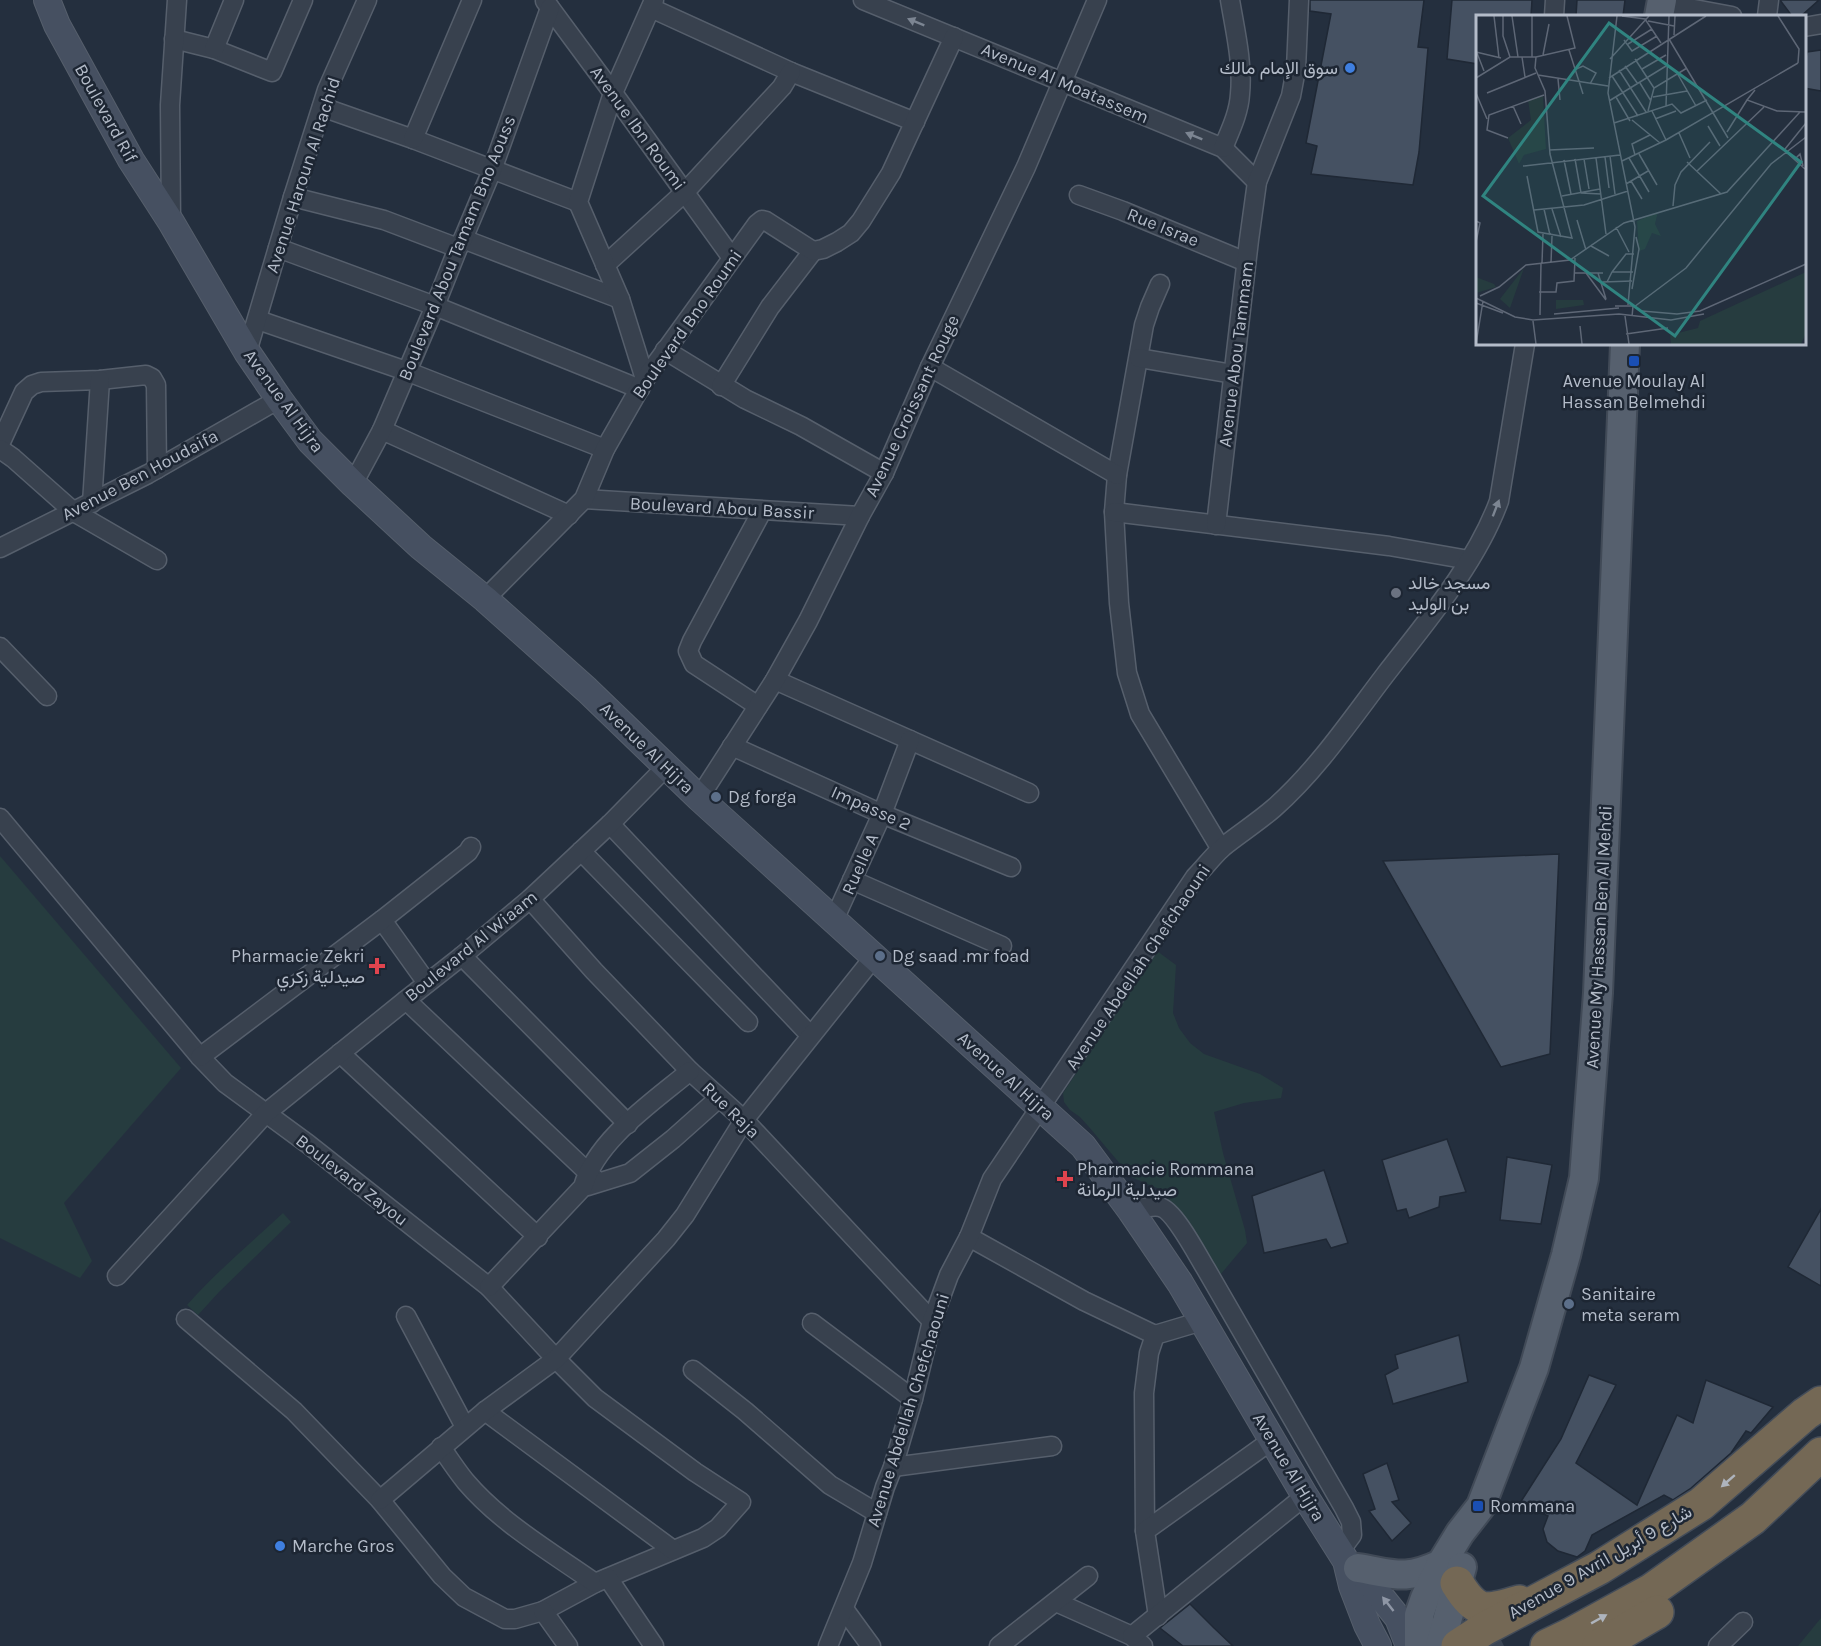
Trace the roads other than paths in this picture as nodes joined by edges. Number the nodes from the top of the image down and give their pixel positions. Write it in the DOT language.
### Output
graph roads {
  1 [pos="47,0"];
  2 [pos="177,0"];
  3 [pos="234,0"];
  4 [pos="303,0"];
  5 [pos="367,0"];
  6 [pos="472,0"];
  7 [pos="863,0"];
  8 [pos="1096,0"];
  9 [pos="1230,0"];
  10 [pos="1299,0"];
  11 [pos="1555,0"];
  12 [pos="1769,0"];
  13 [pos="547,4"];
  14 [pos="652,4"];
  15 [pos="1661,6"];
  16 [pos="1554,15"];
  17 [pos="1725,15"];
  18 [pos="1767,15"];
  19 [pos="1821,24"];
  20 [pos="1806,27"];
  21 [pos="954,37"];
  22 [pos="174,39"];
  23 [pos="214,49"];
  24 [pos="791,72"];
  25 [pos="1061,82"];
  26 [pos="613,93"];
  27 [pos="322,107"];
  28 [pos="915,122"];
  29 [pos="413,140"];
  30 [pos="1223,148"];
  31 [pos="492,170"];
  32 [pos="1257,182"];
  33 [pos="685,192"];
  34 [pos="1079,195"];
  35 [pos="293,196"];
  36 [pos="578,202"];
  37 [pos="171,222"];
  38 [pos="460,244"];
  39 [pos="278,248"];
  40 [pos="813,251"];
  41 [pos="732,258"];
  42 [pos="1246,262"];
  43 [pos="605,265"];
  44 [pos="1160,284"];
  45 [pos="620,299"];
  46 [pos="435,306"];
  47 [pos="258,320"];
  48 [pos="1525,345"];
  49 [pos="1625,345"];
  50 [pos="665,350"];
  51 [pos="248,352"];
  52 [pos="1139,358"];
  53 [pos="930,367"];
  54 [pos="406,371"];
  55 [pos="1233,374"];
  56 [pos="100,380"];
  57 [pos="643,384"];
  58 [pos="721,386"];
  59 [pos="279,399"];
  60 [pos="382,430"];
  61 [pos="0,444"];
  62 [pos="0,449"];
  63 [pos="605,449"];
  64 [pos="157,469"];
  65 [pos="884,473"];
  66 [pos="1117,475"];
  67 [pos="352,484"];
  68 [pos="585,499"];
  69 [pos="92,502"];
  70 [pos="762,511"];
  71 [pos="74,512"];
  72 [pos="1114,512"];
  73 [pos="569,515"];
  74 [pos="860,516"];
  75 [pos="1216,525"];
  76 [pos="0,548"];
  77 [pos="156,560"];
  78 [pos="1469,560"];
  79 [pos="485,599"];
  80 [pos="0,647"];
  81 [pos="775,680"];
  82 [pos="47,696"];
  83 [pos="758,706"];
  84 [pos="910,740"];
  85 [pos="732,746"];
  86 [pos="666,766"];
  87 [pos="1029,793"];
  88 [pos="699,798"];
  89 [pos="882,814"];
  90 [pos="0,818"];
  91 [pos="610,824"];
  92 [pos="471,847"];
  93 [pos="1221,849"];
  94 [pos="581,851"];
  95 [pos="1011,867"];
  96 [pos="852,880"];
  97 [pos="530,899"];
  98 [pos="382,920"];
  99 [pos="834,920"];
  100 [pos="1002,946"];
  101 [pos="462,956"];
  102 [pos="874,957"];
  103 [pos="427,983"];
  104 [pos="406,1000"];
  105 [pos="748,1022"];
  106 [pos="810,1035"];
  107 [pos="340,1053"];
  108 [pos="200,1057"];
  109 [pos="690,1071"];
  110 [pos="719,1098"];
  111 [pos="1042,1107"];
  112 [pos="266,1113"];
  113 [pos="744,1120"];
  114 [pos="628,1124"];
  115 [pos="590,1180"];
  116 [pos="1131,1211"];
  117 [pos="538,1237"];
  118 [pos="969,1237"];
  119 [pos="1206,1269"];
  120 [pos="117,1276"];
  121 [pos="1180,1283"];
  122 [pos="489,1287"];
  123 [pos="406,1316"];
  124 [pos="186,1319"];
  125 [pos="932,1321"];
  126 [pos="1202,1321"];
  127 [pos="813,1323"];
  128 [pos="1155,1335"];
  129 [pos="556,1359"];
  130 [pos="1263,1365"];
  131 [pos="693,1370"];
  132 [pos="1237,1380"];
  133 [pos="913,1400"];
  134 [pos="1821,1403"];
  135 [pos="485,1411"];
  136 [pos="1821,1424"];
  137 [pos="465,1427"];
  138 [pos="1272,1440"];
  139 [pos="1052,1446"];
  140 [pos="441,1448"];
  141 [pos="1821,1454"];
  142 [pos="893,1467"];
  143 [pos="1821,1481"];
  144 [pos="1305,1496"];
  145 [pos="380,1500"];
  146 [pos="877,1513"];
  147 [pos="1145,1531"];
  148 [pos="673,1550"];
  149 [pos="1348,1559"];
  150 [pos="1449,1573"];
  151 [pos="1088,1576"];
  152 [pos="602,1580"];
  153 [pos="1549,1594"];
  154 [pos="1056,1602"];
  155 [pos="844,1609"];
  156 [pos="543,1611"];
  157 [pos="1158,1616"];
  158 [pos="1743,1622"];
  159 [pos="1500,1640"];
  160 [pos="1138,1641"];
  161 [pos="568,1646"];
  162 [pos="654,1646"];
  163 [pos="828,1646"];
  164 [pos="871,1646"];
  165 [pos="999,1646"];
  166 [pos="1378,1646"];
  167 [pos="1409,1646"];
  168 [pos="1419,1646"];
  169 [pos="1440,1646"];
  170 [pos="1458,1646"];
  171 [pos="1547,1646"];
  172 [pos="1599,1646"];
  173 [pos="1718,1646"];
  1 -- 37 [label="street, Boulevard Rif"];
  2 -- 22 [label="street"];
  3 -- 23 [label="street"];
  4 -- 23 [label="street"];
  5 -- 27 [label="street, Avenue Haroun Al Rachid"];
  6 -- 29 [label="street"];
  21 -- 7 [label="street, Avenue Al Moatassem, one-way"];
  8 -- 25 [label="street, Avenue Croissant Rouge"];
  9 -- 30 [label="street"];
  10 -- 32 [label="street, Avenue Abou Tammam"];
  11 -- 16 [label="street"];
  12 -- 18 [label="street"];
  13 -- 26 [label="street, Avenue Ibn Roumi"];
  13 -- 31 [label="street, Boulevard Abou Tamam Bno Aouss"];
  14 -- 24 [label="street"];
  14 -- 26 [label="street"];
  15 -- 17 [label="street"];
  19 -- 20 [label="street"];
  21 -- 25 [label="street, Avenue Al Moatassem"];
  21 -- 28 [label="street"];
  22 -- 23 [label="street"];
  22 -- 37 [label="street"];
  24 -- 28 [label="street"];
  24 -- 33 [label="street"];
  30 -- 25 [label="street, Avenue Al Moatassem, one-way"];
  25 -- 53 [label="street, Avenue Croissant Rouge"];
  26 -- 33 [label="street, Avenue Ibn Roumi"];
  26 -- 36 [label="street"];
  27 -- 29 [label="street"];
  27 -- 35 [label="street, Avenue Haroun Al Rachid"];
  28 -- 40 [label="street"];
  29 -- 31 [label="street"];
  30 -- 32 [label="street, Avenue Al Moatassem"];
  31 -- 36 [label="street"];
  31 -- 38 [label="street, Boulevard Abou Tamam Bno Aouss"];
  32 -- 42 [label="street, Avenue Abou Tammam"];
  33 -- 41 [label="street, Avenue Ibn Roumi"];
  33 -- 43 [label="street"];
  34 -- 42 [label="street, Rue Israe"];
  35 -- 38 [label="street"];
  35 -- 39 [label="street, Avenue Haroun Al Rachid"];
  36 -- 43 [label="street"];
  37 -- 51 [label="street, Avenue Al Hijra"];
  38 -- 45 [label="street"];
  38 -- 46 [label="street, Boulevard Abou Tamam Bno Aouss"];
  39 -- 46 [label="street"];
  39 -- 47 [label="street, Avenue Haroun Al Rachid"];
  40 -- 41 [label="street, Boulevard Bno Roumi"];
  40 -- 58 [label="street"];
  41 -- 50 [label="street, Boulevard Bno Roumi"];
  42 -- 55 [label="street, Avenue Abou Tammam"];
  43 -- 45 [label="street"];
  44 -- 52 [label="street"];
  45 -- 57 [label="street"];
  46 -- 54 [label="street, Boulevard Abou Tamam Bno Aouss"];
  46 -- 57 [label="street"];
  47 -- 51 [label="street, Avenue Haroun Al Rachid"];
  47 -- 54 [label="street"];
  78 -- 48 [label="street, Avenue Abdellah Chefchaouni, one-way"];
  49 -- 150 [label="main road, Avenue My Hassan Ben Al Mehdi"];
  50 -- 57 [label="street, Boulevard Bno Roumi"];
  50 -- 58 [label="street"];
  51 -- 59 [label="street, Avenue Al Hijra"];
  52 -- 55 [label="street"];
  52 -- 66 [label="street"];
  53 -- 65 [label="street, Avenue Croissant Rouge"];
  53 -- 66 [label="street"];
  54 -- 60 [label="street, Boulevard Abou Tamam Bno Aouss"];
  54 -- 63 [label="street"];
  55 -- 75 [label="street, Avenue Abou Tammam"];
  56 -- 61 [label="street"];
  56 -- 64 [label="street"];
  56 -- 69 [label="street"];
  57 -- 63 [label="street, Boulevard Bno Roumi"];
  58 -- 65 [label="street"];
  59 -- 64 [label="street, Avenue Ben Houdaifa"];
  59 -- 67 [label="street, Avenue Al Hijra"];
  60 -- 67 [label="street, Boulevard Abou Tamam Bno Aouss"];
  60 -- 73 [label="street"];
  62 -- 71 [label="street"];
  63 -- 68 [label="street, Boulevard Bno Roumi"];
  64 -- 69 [label="street, Avenue Ben Houdaifa"];
  65 -- 74 [label="street, Avenue Croissant Rouge"];
  66 -- 72 [label="street"];
  67 -- 79 [label="street, Avenue Al Hijra"];
  68 -- 70 [label="street, Boulevard Abou Bassir"];
  68 -- 73 [label="street, Boulevard Bno Roumi"];
  69 -- 71 [label="street, Avenue Ben Houdaifa"];
  70 -- 74 [label="street, Boulevard Abou Bassir"];
  70 -- 83 [label="street"];
  71 -- 76 [label="street, Avenue Ben Houdaifa"];
  71 -- 77 [label="street"];
  72 -- 75 [label="street"];
  72 -- 93 [label="street"];
  73 -- 79 [label="street, Boulevard Bno Roumi"];
  74 -- 81 [label="street, Avenue Croissant Rouge"];
  75 -- 78 [label="street"];
  78 -- 93 [label="street, Avenue Abdellah Chefchaouni"];
  79 -- 86 [label="street, Avenue Al Hijra"];
  80 -- 82 [label="street"];
  81 -- 83 [label="street, Avenue Croissant Rouge"];
  81 -- 84 [label="street"];
  83 -- 85 [label="street, Avenue Croissant Rouge"];
  84 -- 87 [label="street"];
  84 -- 89 [label="street, Ruelle A"];
  85 -- 88 [label="street, Avenue Croissant Rouge"];
  85 -- 89 [label="street, Impasse 2"];
  86 -- 88 [label="street, Avenue Al Hijra"];
  86 -- 91 [label="street, Boulevard Al Wiaam"];
  88 -- 99 [label="street, Avenue Al Hijra"];
  89 -- 95 [label="street, Impasse 2"];
  89 -- 96 [label="street, Ruelle A"];
  90 -- 108 [label="street, Boulevard Zayou"];
  91 -- 94 [label="street, Boulevard Al Wiaam"];
  91 -- 106 [label="street"];
  92 -- 98 [label="street"];
  93 -- 111 [label="street, Avenue Abdellah Chefchaouni"];
  94 -- 97 [label="street, Boulevard Al Wiaam"];
  94 -- 105 [label="street"];
  96 -- 99 [label="street, Ruelle A"];
  96 -- 100 [label="street"];
  97 -- 101 [label="street, Boulevard Al Wiaam"];
  97 -- 109 [label="street, Rue Raja"];
  98 -- 103 [label="street"];
  98 -- 108 [label="street"];
  99 -- 102 [label="street, Avenue Al Hijra"];
  101 -- 103 [label="street, Boulevard Al Wiaam"];
  101 -- 114 [label="street"];
  102 -- 106 [label="street"];
  102 -- 111 [label="street, Avenue Al Hijra"];
  103 -- 104 [label="street, Boulevard Al Wiaam"];
  104 -- 107 [label="street, Boulevard Al Wiaam"];
  104 -- 115 [label="street"];
  106 -- 113 [label="street"];
  107 -- 112 [label="street, Boulevard Al Wiaam"];
  107 -- 117 [label="street"];
  108 -- 112 [label="street, Boulevard Zayou"];
  109 -- 110 [label="street, Rue Raja"];
  109 -- 114 [label="street"];
  110 -- 113 [label="street, Rue Raja"];
  110 -- 115 [label="street"];
  111 -- 116 [label="street, Avenue Al Hijra"];
  111 -- 118 [label="street, Avenue Abdellah Chefchaouni"];
  112 -- 120 [label="street, Boulevard Al Wiaam"];
  112 -- 122 [label="street, Boulevard Zayou"];
  113 -- 125 [label="street, Rue Raja"];
  113 -- 129 [label="street"];
  114 -- 115 [label="street"];
  115 -- 117 [label="street"];
  116 -- 119 [label="street"];
  116 -- 121 [label="street, Avenue Al Hijra"];
  117 -- 122 [label="street"];
  118 -- 125 [label="street, Avenue Abdellah Chefchaouni"];
  118 -- 128 [label="street"];
  119 -- 121 [label="street"];
  119 -- 130 [label="street"];
  121 -- 126 [label="street, Avenue Al Hijra"];
  122 -- 129 [label="street, Boulevard Zayou"];
  123 -- 137 [label="street"];
  124 -- 145 [label="street"];
  125 -- 133 [label="street, Avenue Abdellah Chefchaouni"];
  126 -- 128 [label="street"];
  126 -- 132 [label="street, Avenue Al Hijra"];
  127 -- 133 [label="street"];
  128 -- 147 [label="street"];
  129 -- 135 [label="street"];
  129 -- 148 [label="street, Boulevard Zayou"];
  130 -- 132 [label="street"];
  130 -- 149 [label="street"];
  131 -- 146 [label="street"];
  132 -- 138 [label="street, Avenue Al Hijra"];
  133 -- 142 [label="street, Avenue Abdellah Chefchaouni"];
  134 -- 153 [label="highway, Avenue 9 Avril شارع 9 أبريل, one-way"];
  135 -- 137 [label="street"];
  135 -- 148 [label="street"];
  136 -- 159 [label="highway, Avenue 9 Avril شارع 9 أبريل"];
  137 -- 140 [label="street"];
  138 -- 144 [label="street, Avenue Al Hijra"];
  138 -- 147 [label="street"];
  139 -- 142 [label="street"];
  140 -- 145 [label="street"];
  140 -- 152 [label="street"];
  171 -- 141 [label="highway, one-way"];
  142 -- 146 [label="street, Avenue Abdellah Chefchaouni"];
  143 -- 172 [label="highway"];
  144 -- 149 [label="street, Avenue Al Hijra"];
  144 -- 157 [label="street"];
  145 -- 156 [label="street"];
  146 -- 155 [label="street, Avenue Abdellah Chefchaouni"];
  147 -- 157 [label="street"];
  148 -- 152 [label="street"];
  149 -- 150 [label="main road"];
  149 -- 166 [label="street, Avenue Al Hijra"];
  167 -- 149 [label="street, Avenue Al Hijra, one-way"];
  150 -- 153 [label="highway"];
  150 -- 168 [label="main road"];
  150 -- 169 [label="main road"];
  151 -- 154 [label="street"];
  152 -- 156 [label="street"];
  152 -- 162 [label="street"];
  153 -- 170 [label="highway, Avenue 9 Avril شارع 9 أبريل"];
  154 -- 160 [label="street"];
  154 -- 165 [label="street"];
  155 -- 163 [label="street, Avenue Abdellah Chefchaouni"];
  155 -- 164 [label="street"];
  156 -- 161 [label="street"];
  157 -- 160 [label="street"];
  158 -- 173 [label="street"];
}
